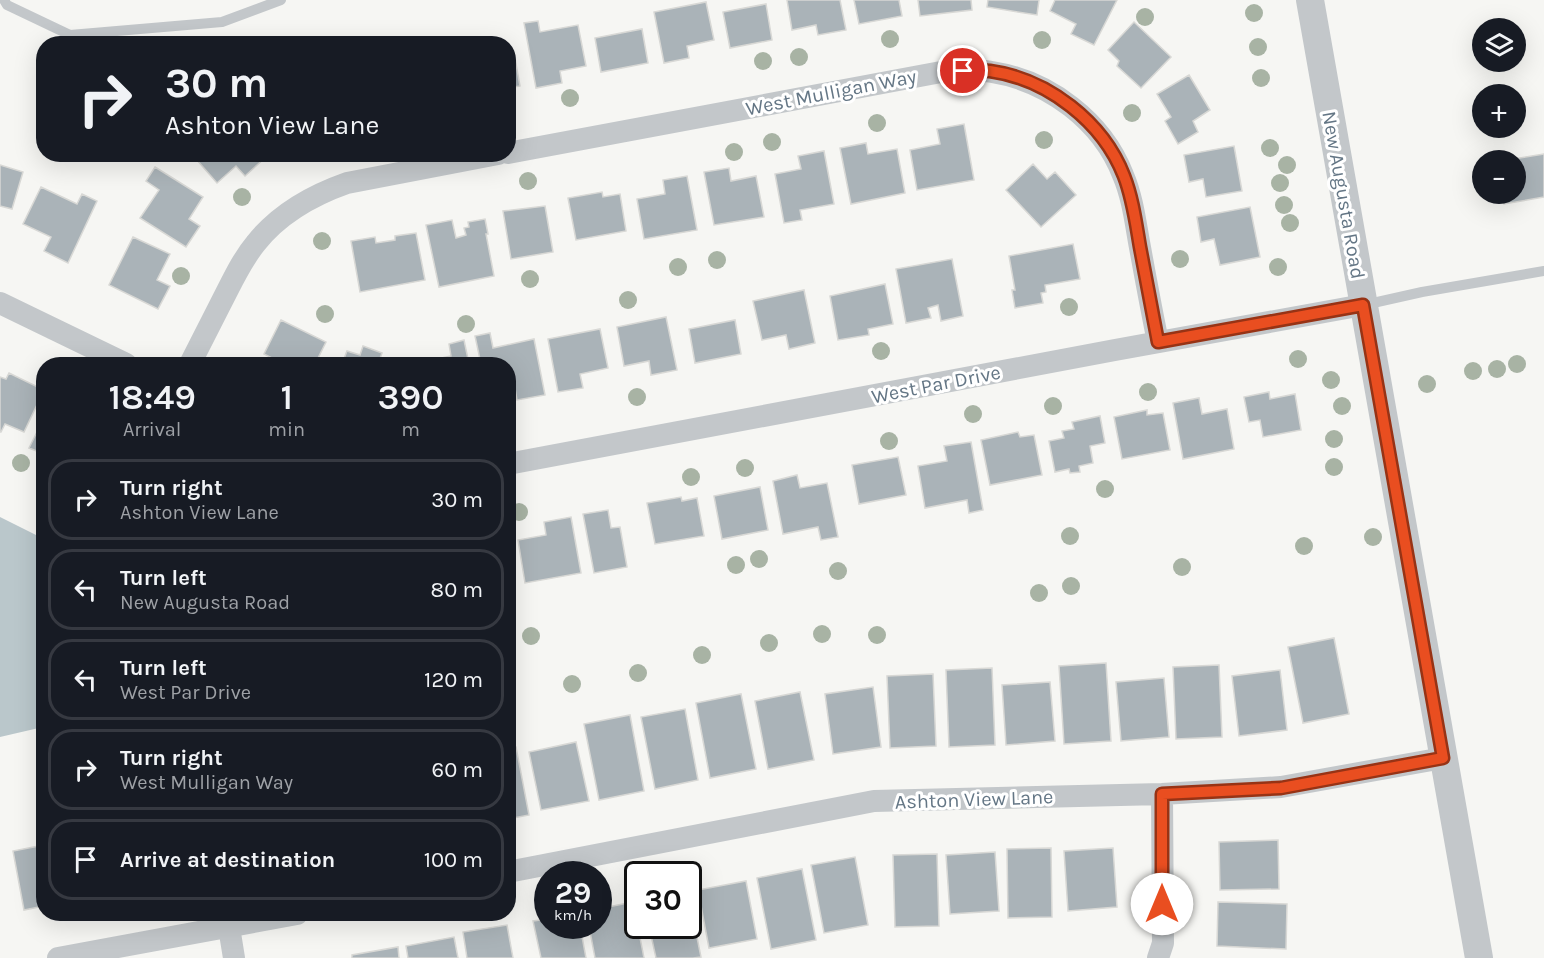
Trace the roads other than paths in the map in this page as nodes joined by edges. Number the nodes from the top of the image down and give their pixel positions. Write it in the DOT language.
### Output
graph roads {
  1 [pos="4,0"];
  2 [pos="281,0"];
  3 [pos="1310,0"];
  4 [pos="516,152"];
  5 [pos="456,162"];
  6 [pos="1544,271"];
  7 [pos="0,303"];
  8 [pos="1363,305"];
  9 [pos="1158,342"];
  10 [pos="112,357"];
  11 [pos="194,357"];
  12 [pos="516,462"];
  13 [pos="1443,758"];
  14 [pos="1162,794"];
  15 [pos="516,870"];
  16 [pos="260,921"];
  17 [pos="229,927"];
  18 [pos="58,958"];
  19 [pos="234,958"];
  20 [pos="1158,958"];
  21 [pos="1479,958"];
  1 -- 2 [label="lane"];
  3 -- 8 [label="street, New Augusta Road"];
  4 -- 9 [label="street, West Mulligan Way"];
  5 -- 11 [label="street"];
  6 -- 8 [label="lane"];
  7 -- 10 [label="street"];
  8 -- 9 [label="street, West Par Drive"];
  8 -- 13 [label="street, New Augusta Road"];
  9 -- 12 [label="street, West Par Drive"];
  13 -- 14 [label="street, Ashton View Lane"];
  13 -- 21 [label="street, New Augusta Road"];
  14 -- 15 [label="street, Ashton View Lane"];
  14 -- 20 [label="street"];
  16 -- 17 [label="street"];
  17 -- 18 [label="street"];
  17 -- 19 [label="street"];
}
